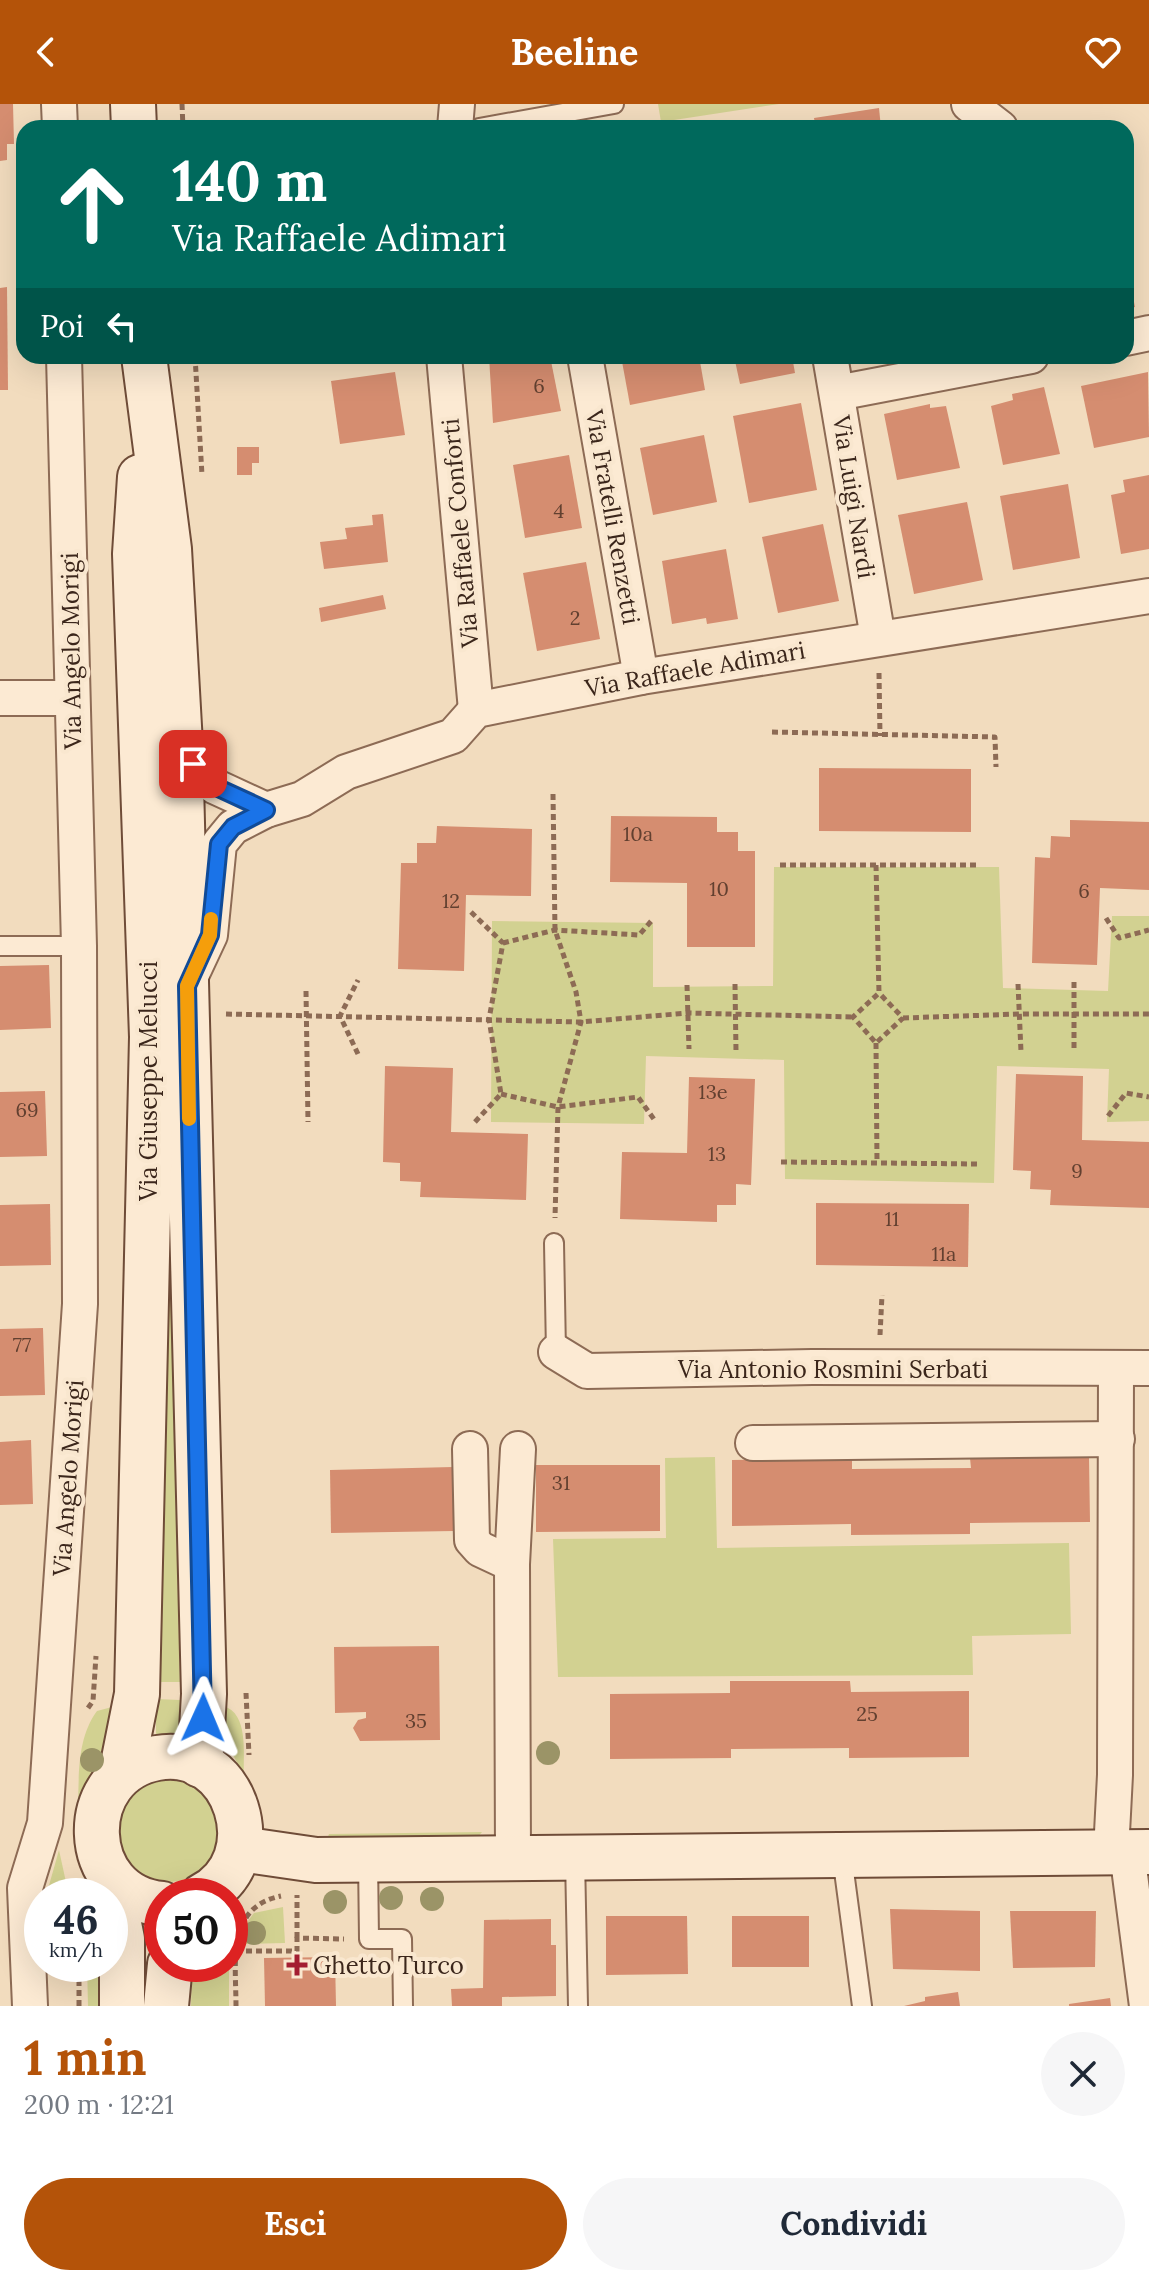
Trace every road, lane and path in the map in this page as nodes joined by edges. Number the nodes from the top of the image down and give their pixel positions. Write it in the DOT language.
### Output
graph roads {
  1 [pos="614,104"];
  2 [pos="969,104"];
  3 [pos="524,120"];
  4 [pos="990,120"];
  5 [pos="64,364"];
  6 [pos="445,364"];
  7 [pos="586,364"];
  8 [pos="832,364"];
  9 [pos="989,364"];
  10 [pos="145,371"];
  11 [pos="837,393"];
  12 [pos="1149,596"];
  13 [pos="878,638"];
  14 [pos="641,677"];
  15 [pos="0,698"];
  16 [pos="71,698"];
  17 [pos="476,710"];
  18 [pos="772,732"];
  19 [pos="880,736"];
  20 [pos="180,744"];
  21 [pos="996,767"];
  22 [pos="553,794"];
  23 [pos="266,810"];
  24 [pos="780,865"];
  25 [pos="876,865"];
  26 [pos="978,865"];
  27 [pos="471,912"];
  28 [pos="1106,918"];
  29 [pos="653,919"];
  30 [pos="555,930"];
  31 [pos="1149,930"];
  32 [pos="503,943"];
  33 [pos="0,946"];
  34 [pos="79,946"];
  35 [pos="358,980"];
  36 [pos="1074,982"];
  37 [pos="735,984"];
  38 [pos="1018,984"];
  39 [pos="687,985"];
  40 [pos="187,986"];
  41 [pos="306,991"];
  42 [pos="879,993"];
  43 [pos="688,1013"];
  44 [pos="1074,1013"];
  45 [pos="226,1014"];
  46 [pos="736,1014"];
  47 [pos="1019,1014"];
  48 [pos="1149,1014"];
  49 [pos="307,1016"];
  50 [pos="340,1016"];
  51 [pos="853,1017"];
  52 [pos="903,1018"];
  53 [pos="489,1019"];
  54 [pos="581,1022"];
  55 [pos="876,1043"];
  56 [pos="689,1049"];
  57 [pos="736,1051"];
  58 [pos="1074,1051"];
  59 [pos="1021,1052"];
  60 [pos="358,1054"];
  61 [pos="501,1094"];
  62 [pos="1149,1097"];
  63 [pos="558,1107"];
  64 [pos="1108,1116"];
  65 [pos="308,1122"];
  66 [pos="656,1122"];
  67 [pos="474,1123"];
  68 [pos="781,1162"];
  69 [pos="877,1163"];
  70 [pos="978,1164"];
  71 [pos="554,1243"];
  72 [pos="556,1352"];
  73 [pos="1132,1368"];
  74 [pos="1117,1439"];
  75 [pos="753,1443"];
  76 [pos="470,1449"];
  77 [pos="518,1449"];
  78 [pos="512,1564"];
  79 [pos="200,1765"];
  80 [pos="121,1774"];
  81 [pos="240,1849"];
  82 [pos="1129,1852"];
  83 [pos="842,1856"];
  84 [pos="513,1858"];
  85 [pos="575,1858"];
  86 [pos="368,1859"];
  87 [pos="109,1874"];
  88 [pos="223,1878"];
  89 [pos="12,1888"];
  90 [pos="297,1893"];
  91 [pos="306,1893"];
  92 [pos="144,1899"];
  93 [pos="248,1911"];
  94 [pos="297,1938"];
  95 [pos="369,1939"];
  96 [pos="248,1951"];
  97 [pos="79,1982"];
  98 [pos="168,1982"];
  99 [pos="236,1982"];
  100 [pos="30,2006"];
  101 [pos="79,2006"];
  102 [pos="122,2006"];
  103 [pos="166,2006"];
  104 [pos="236,2006"];
  105 [pos="403,2006"];
  106 [pos="578,2006"];
  107 [pos="862,2006"];
  108 [pos="1147,2006"];
  1 -- 3 [label="lane"];
  2 -- 4 [label="street"];
  5 -- 16 [label="street, Via Angelo Morigi"];
  6 -- 17 [label="street, Via Raffaele Conforti"];
  7 -- 14 [label="street, Via Fratelli Renzetti"];
  8 -- 11 [label="street, Via Luigi Nardi"];
  9 -- 11 [label="street"];
  10 -- 20 [label="main road, Via Giuseppe Melucci"];
  10 -- 80 [label="main road, Via Giuseppe Melucci"];
  11 -- 13 [label="street, Via Luigi Nardi"];
  12 -- 13 [label="street, Via Raffaele Adimari"];
  13 -- 14 [label="street, Via Raffaele Adimari"];
  13 -- 19 [label="path"];
  14 -- 17 [label="street, Via Raffaele Adimari"];
  15 -- 16 [label="street"];
  16 -- 34 [label="street, Via Angelo Morigi"];
  17 -- 23 [label="street"];
  18 -- 19 [label="path"];
  19 -- 21 [label="path"];
  20 -- 23 [label="street"];
  20 -- 40 [label="main road, Via Giuseppe Melucci"];
  22 -- 30 [label="path"];
  23 -- 40 [label="street"];
  24 -- 25 [label="path"];
  25 -- 26 [label="path"];
  25 -- 42 [label="path"];
  27 -- 32 [label="path"];
  28 -- 31 [label="path"];
  29 -- 30 [label="path"];
  30 -- 32 [label="path"];
  30 -- 54 [label="path"];
  32 -- 53 [label="path"];
  33 -- 34 [label="lane"];
  34 -- 89 [label="street, Via Angelo Morigi"];
  35 -- 50 [label="path"];
  36 -- 44 [label="path"];
  37 -- 46 [label="path"];
  38 -- 47 [label="path"];
  39 -- 43 [label="path"];
  40 -- 79 [label="main road, Via Giuseppe Melucci"];
  41 -- 49 [label="path"];
  42 -- 51 [label="path"];
  42 -- 52 [label="path"];
  43 -- 46 [label="path"];
  43 -- 54 [label="path"];
  43 -- 56 [label="path"];
  44 -- 47 [label="path"];
  44 -- 48 [label="path"];
  44 -- 58 [label="path"];
  45 -- 49 [label="path"];
  46 -- 51 [label="path"];
  46 -- 57 [label="path"];
  47 -- 52 [label="path"];
  47 -- 59 [label="path"];
  49 -- 50 [label="path"];
  49 -- 65 [label="path"];
  50 -- 53 [label="path"];
  50 -- 60 [label="path"];
  51 -- 55 [label="path"];
  52 -- 55 [label="path"];
  53 -- 54 [label="path"];
  53 -- 61 [label="path"];
  54 -- 63 [label="path"];
  55 -- 69 [label="path"];
  61 -- 63 [label="path"];
  61 -- 67 [label="path"];
  62 -- 64 [label="path"];
  63 -- 66 [label="path"];
  63 -- 71 [label="path"];
  68 -- 69 [label="path"];
  69 -- 70 [label="path"];
  71 -- 72 [label="lane"];
  72 -- 73 [label="street, Via Antonio Rosmini Serbati"];
  73 -- 74 [label="street, Via Antonio Rosmini Serbati"];
  74 -- 75 [label="street"];
  74 -- 82 [label="street, Via Antonio Rosmini Serbati"];
  76 -- 78 [label="street"];
  77 -- 78 [label="street"];
  78 -- 84 [label="street"];
  79 -- 80 [label="main road"];
  79 -- 81 [label="main road"];
  80 -- 87 [label="main road"];
  81 -- 86 [label="main road"];
  81 -- 88 [label="main road"];
  82 -- 83 [label="main road"];
  82 -- 108 [label="street, Via Antonio Rosmini Serbati"];
  83 -- 85 [label="main road"];
  83 -- 107 [label="lane"];
  84 -- 85 [label="main road"];
  84 -- 86 [label="main road"];
  85 -- 106 [label="lane"];
  86 -- 95 [label="lane"];
  87 -- 92 [label="main road"];
  87 -- 102 [label="main road"];
  89 -- 100 [label="street, Via Angelo Morigi"];
  90 -- 91 [label="path"];
  90 -- 93 [label="path"];
  90 -- 94 [label="path"];
  94 -- 95 [label="path"];
  94 -- 96 [label="path"];
  95 -- 105 [label="lane"];
  97 -- 101 [label="path"];
  98 -- 103 [label="main road"];
  99 -- 104 [label="path"];
}
